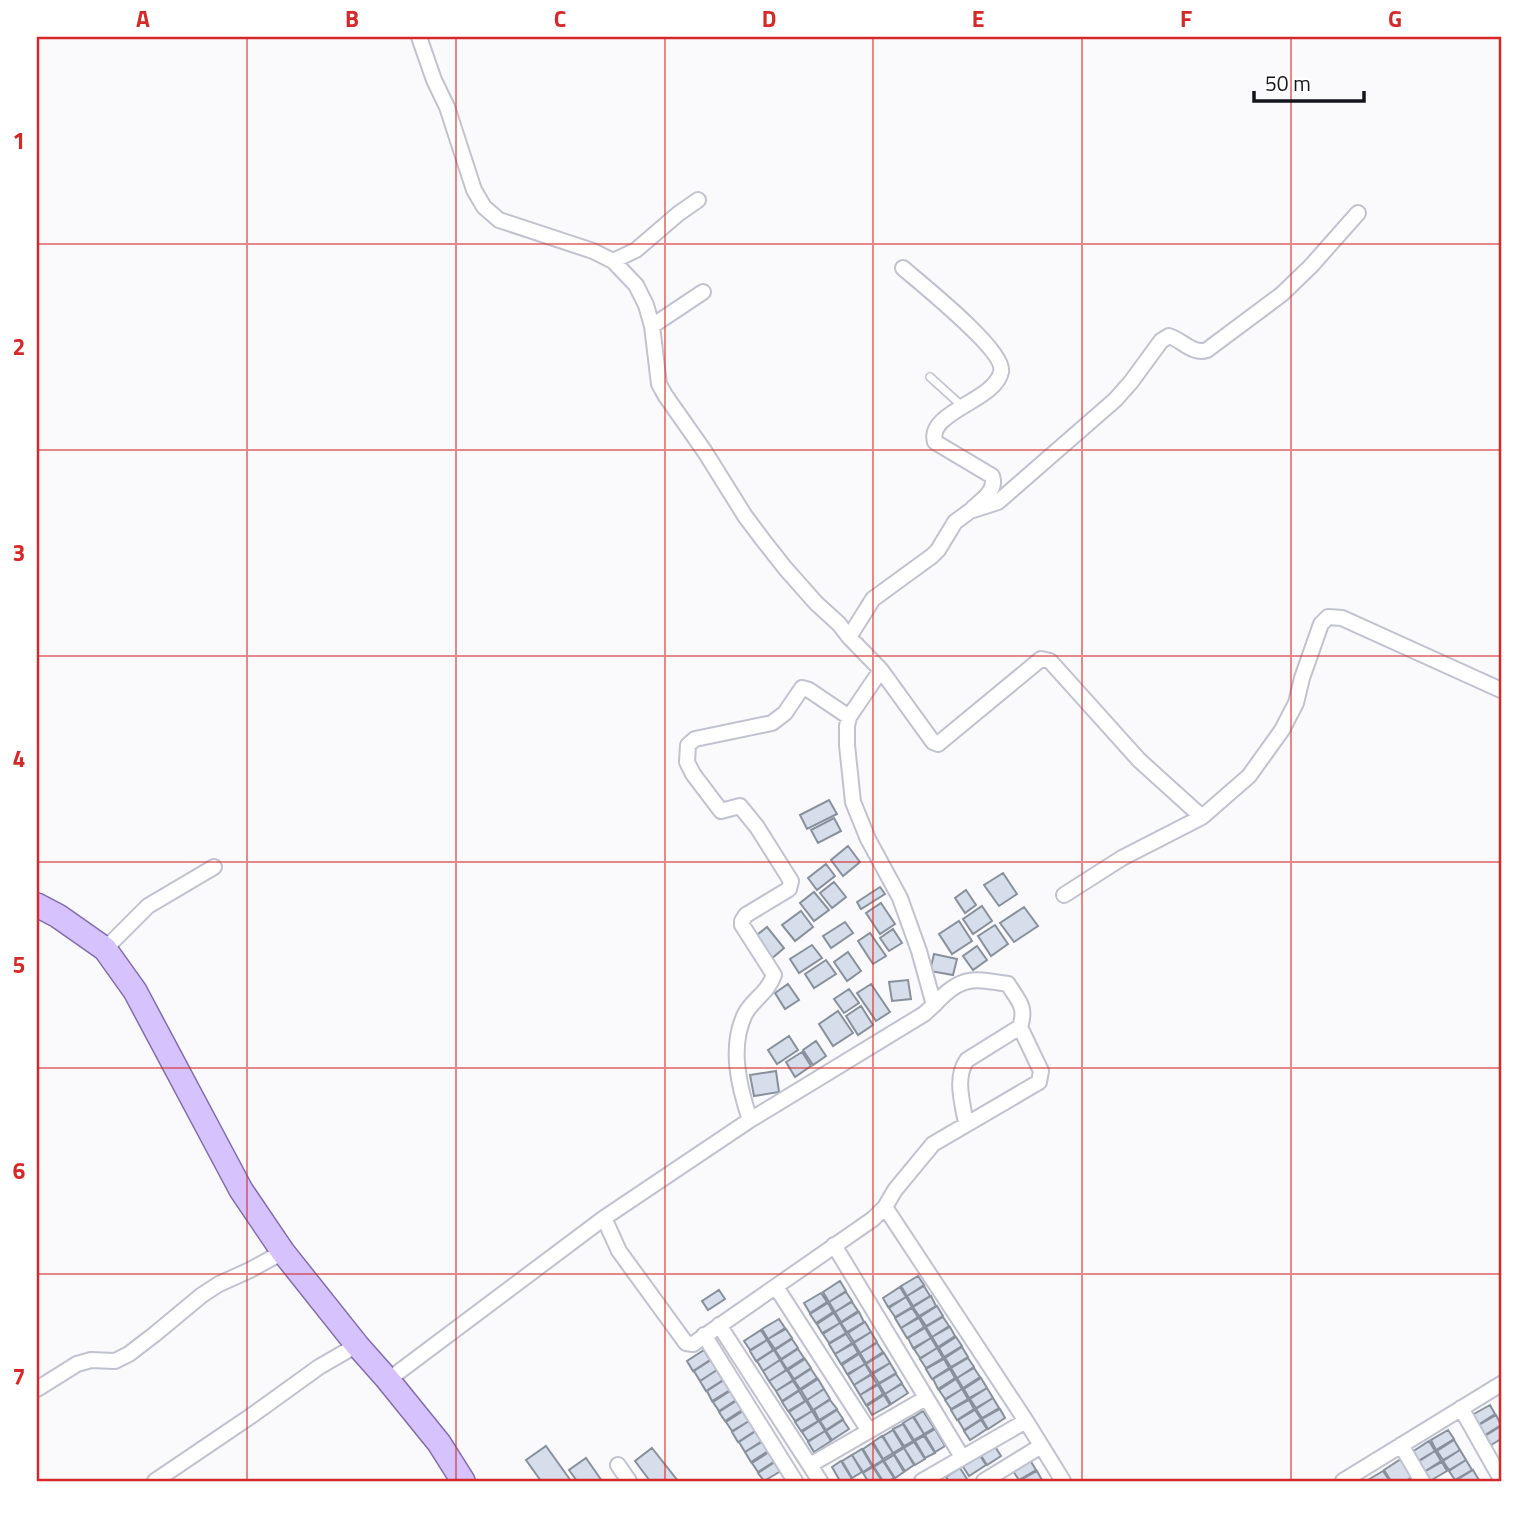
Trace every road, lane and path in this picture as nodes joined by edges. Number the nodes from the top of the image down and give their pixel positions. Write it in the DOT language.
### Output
graph roads {
  1 [pos="419,37"];
  2 [pos="698,200"];
  3 [pos="1358,213"];
  4 [pos="613,261"];
  5 [pos="903,268"];
  6 [pos="703,292"];
  7 [pos="652,326"];
  8 [pos="930,377"];
  9 [pos="963,406"];
  10 [pos="970,511"];
  11 [pos="849,636"];
  12 [pos="881,670"];
  13 [pos="1501,690"];
  14 [pos="849,717"];
  15 [pos="1202,817"];
  16 [pos="214,867"];
  17 [pos="1064,895"];
  18 [pos="37,905"];
  19 [pos="105,949"];
  20 [pos="934,1005"];
  21 [pos="1020,1027"];
  22 [pos="750,1120"];
  23 [pos="966,1124"];
  24 [pos="885,1207"];
  25 [pos="604,1218"];
  26 [pos="834,1245"];
  27 [pos="283,1252"];
  28 [pos="776,1287"];
  29 [pos="719,1325"];
  30 [pos="704,1335"];
  31 [pos="357,1345"];
  32 [pos="388,1380"];
  33 [pos="1501,1384"];
  34 [pos="37,1389"];
  35 [pos="926,1398"];
  36 [pos="1461,1408"];
  37 [pos="1026,1421"];
  38 [pos="869,1431"];
  39 [pos="1401,1445"];
  40 [pos="1041,1446"];
  41 [pos="962,1457"];
  42 [pos="618,1465"];
  43 [pos="810,1465"];
  44 [pos="1501,1479"];
  45 [pos="461,1480"];
  46 [pos="1348,1480"];
  47 [pos="155,1481"];
  48 [pos="629,1481"];
  49 [pos="795,1481"];
  50 [pos="820,1481"];
  51 [pos="922,1481"];
  52 [pos="984,1481"];
  53 [pos="1063,1481"];
  54 [pos="1422,1481"];
  1 -- 4 [label="street"];
  2 -- 4 [label="street"];
  3 -- 10 [label="street"];
  4 -- 7 [label="street"];
  5 -- 9 [label="street"];
  6 -- 7 [label="street"];
  7 -- 11 [label="street"];
  8 -- 9 [label="lane"];
  9 -- 10 [label="street"];
  10 -- 11 [label="street"];
  11 -- 12 [label="street"];
  12 -- 14 [label="street"];
  12 -- 15 [label="street"];
  13 -- 15 [label="street"];
  14 -- 20 [label="street"];
  14 -- 22 [label="street"];
  15 -- 17 [label="street"];
  16 -- 19 [label="street"];
  18 -- 19 [label="main road"];
  19 -- 27 [label="main road"];
  20 -- 21 [label="street"];
  20 -- 22 [label="street"];
  21 -- 23 [label="street"];
  21 -- 23 [label="street"];
  22 -- 25 [label="street"];
  23 -- 24 [label="street"];
  24 -- 26 [label="street"];
  24 -- 37 [label="street"];
  25 -- 30 [label="street"];
  25 -- 32 [label="street"];
  26 -- 28 [label="street"];
  26 -- 35 [label="street"];
  27 -- 31 [label="main road"];
  27 -- 34 [label="street"];
  28 -- 29 [label="street"];
  28 -- 38 [label="street"];
  29 -- 30 [label="street"];
  29 -- 43 [label="street"];
  30 -- 49 [label="street"];
  31 -- 32 [label="main road"];
  31 -- 47 [label="street"];
  32 -- 45 [label="main road"];
  33 -- 36 [label="street"];
  35 -- 38 [label="street"];
  35 -- 41 [label="street"];
  36 -- 39 [label="street"];
  36 -- 44 [label="street"];
  37 -- 40 [label="street"];
  37 -- 41 [label="street"];
  38 -- 43 [label="street"];
  39 -- 46 [label="street"];
  39 -- 54 [label="street"];
  40 -- 52 [label="street"];
  40 -- 53 [label="street"];
  41 -- 51 [label="street"];
  42 -- 48 [label="street"];
  43 -- 50 [label="street"];
}
